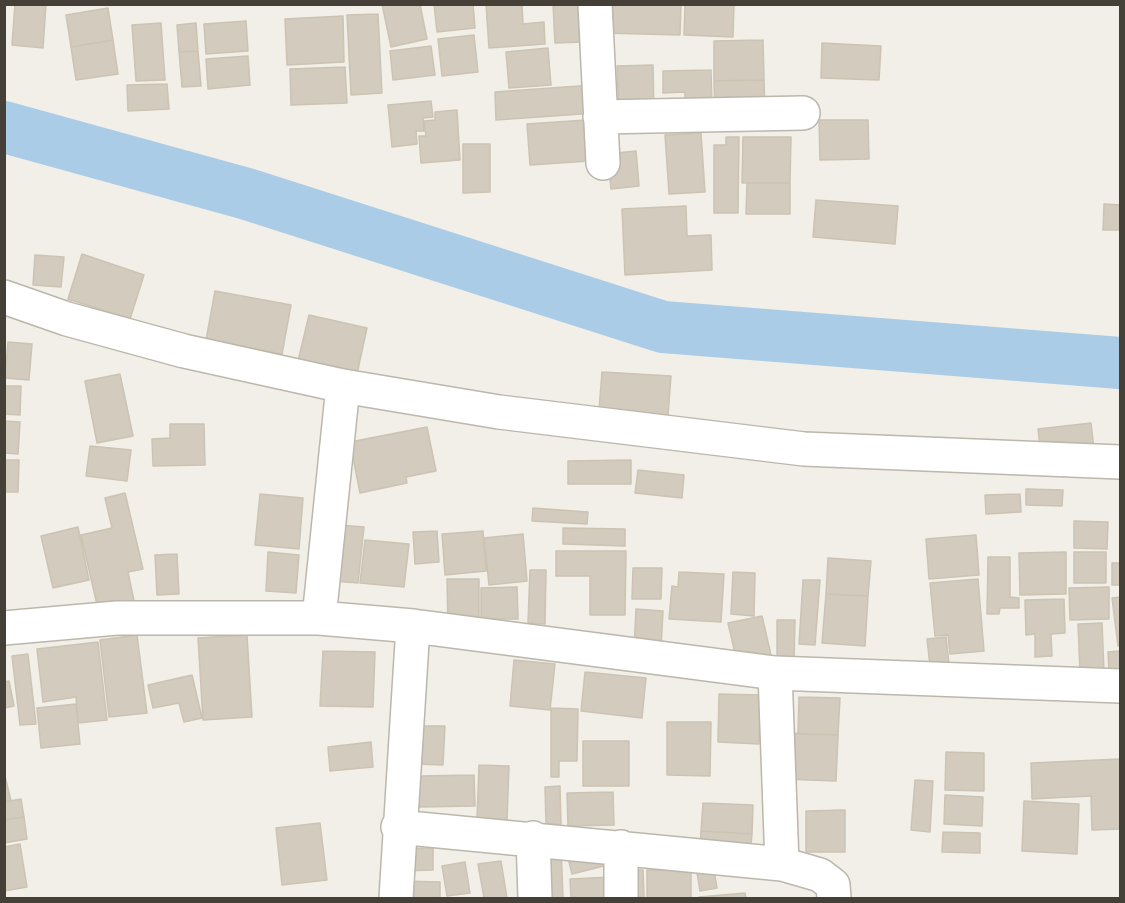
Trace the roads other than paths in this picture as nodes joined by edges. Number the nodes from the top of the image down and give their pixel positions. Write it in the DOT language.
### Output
graph roads {
  1 [pos="595,4"];
  2 [pos="803,113"];
  3 [pos="600,117"];
  4 [pos="603,163"];
  5 [pos="4,297"];
  6 [pos="343,386"];
  7 [pos="1120,462"];
  8 [pos="319,618"];
  9 [pos="413,626"];
  10 [pos="4,628"];
  11 [pos="775,673"];
  12 [pos="1120,686"];
  13 [pos="398,827"];
  14 [pos="533,838"];
  15 [pos="621,846"];
  16 [pos="782,864"];
  17 [pos="396,898"];
  18 [pos="535,898"];
  19 [pos="621,898"];
  20 [pos="834,898"];
  1 -- 3 [label="street"];
  2 -- 3 [label="street"];
  3 -- 4 [label="street"];
  5 -- 6 [label="street"];
  6 -- 7 [label="street"];
  6 -- 8 [label="street"];
  8 -- 9 [label="street"];
  8 -- 10 [label="street"];
  9 -- 11 [label="street"];
  9 -- 13 [label="street"];
  11 -- 12 [label="street"];
  11 -- 16 [label="street"];
  13 -- 14 [label="street"];
  13 -- 17 [label="street"];
  14 -- 15 [label="street"];
  14 -- 18 [label="street"];
  15 -- 16 [label="street"];
  15 -- 19 [label="street"];
  16 -- 20 [label="street"];
}
